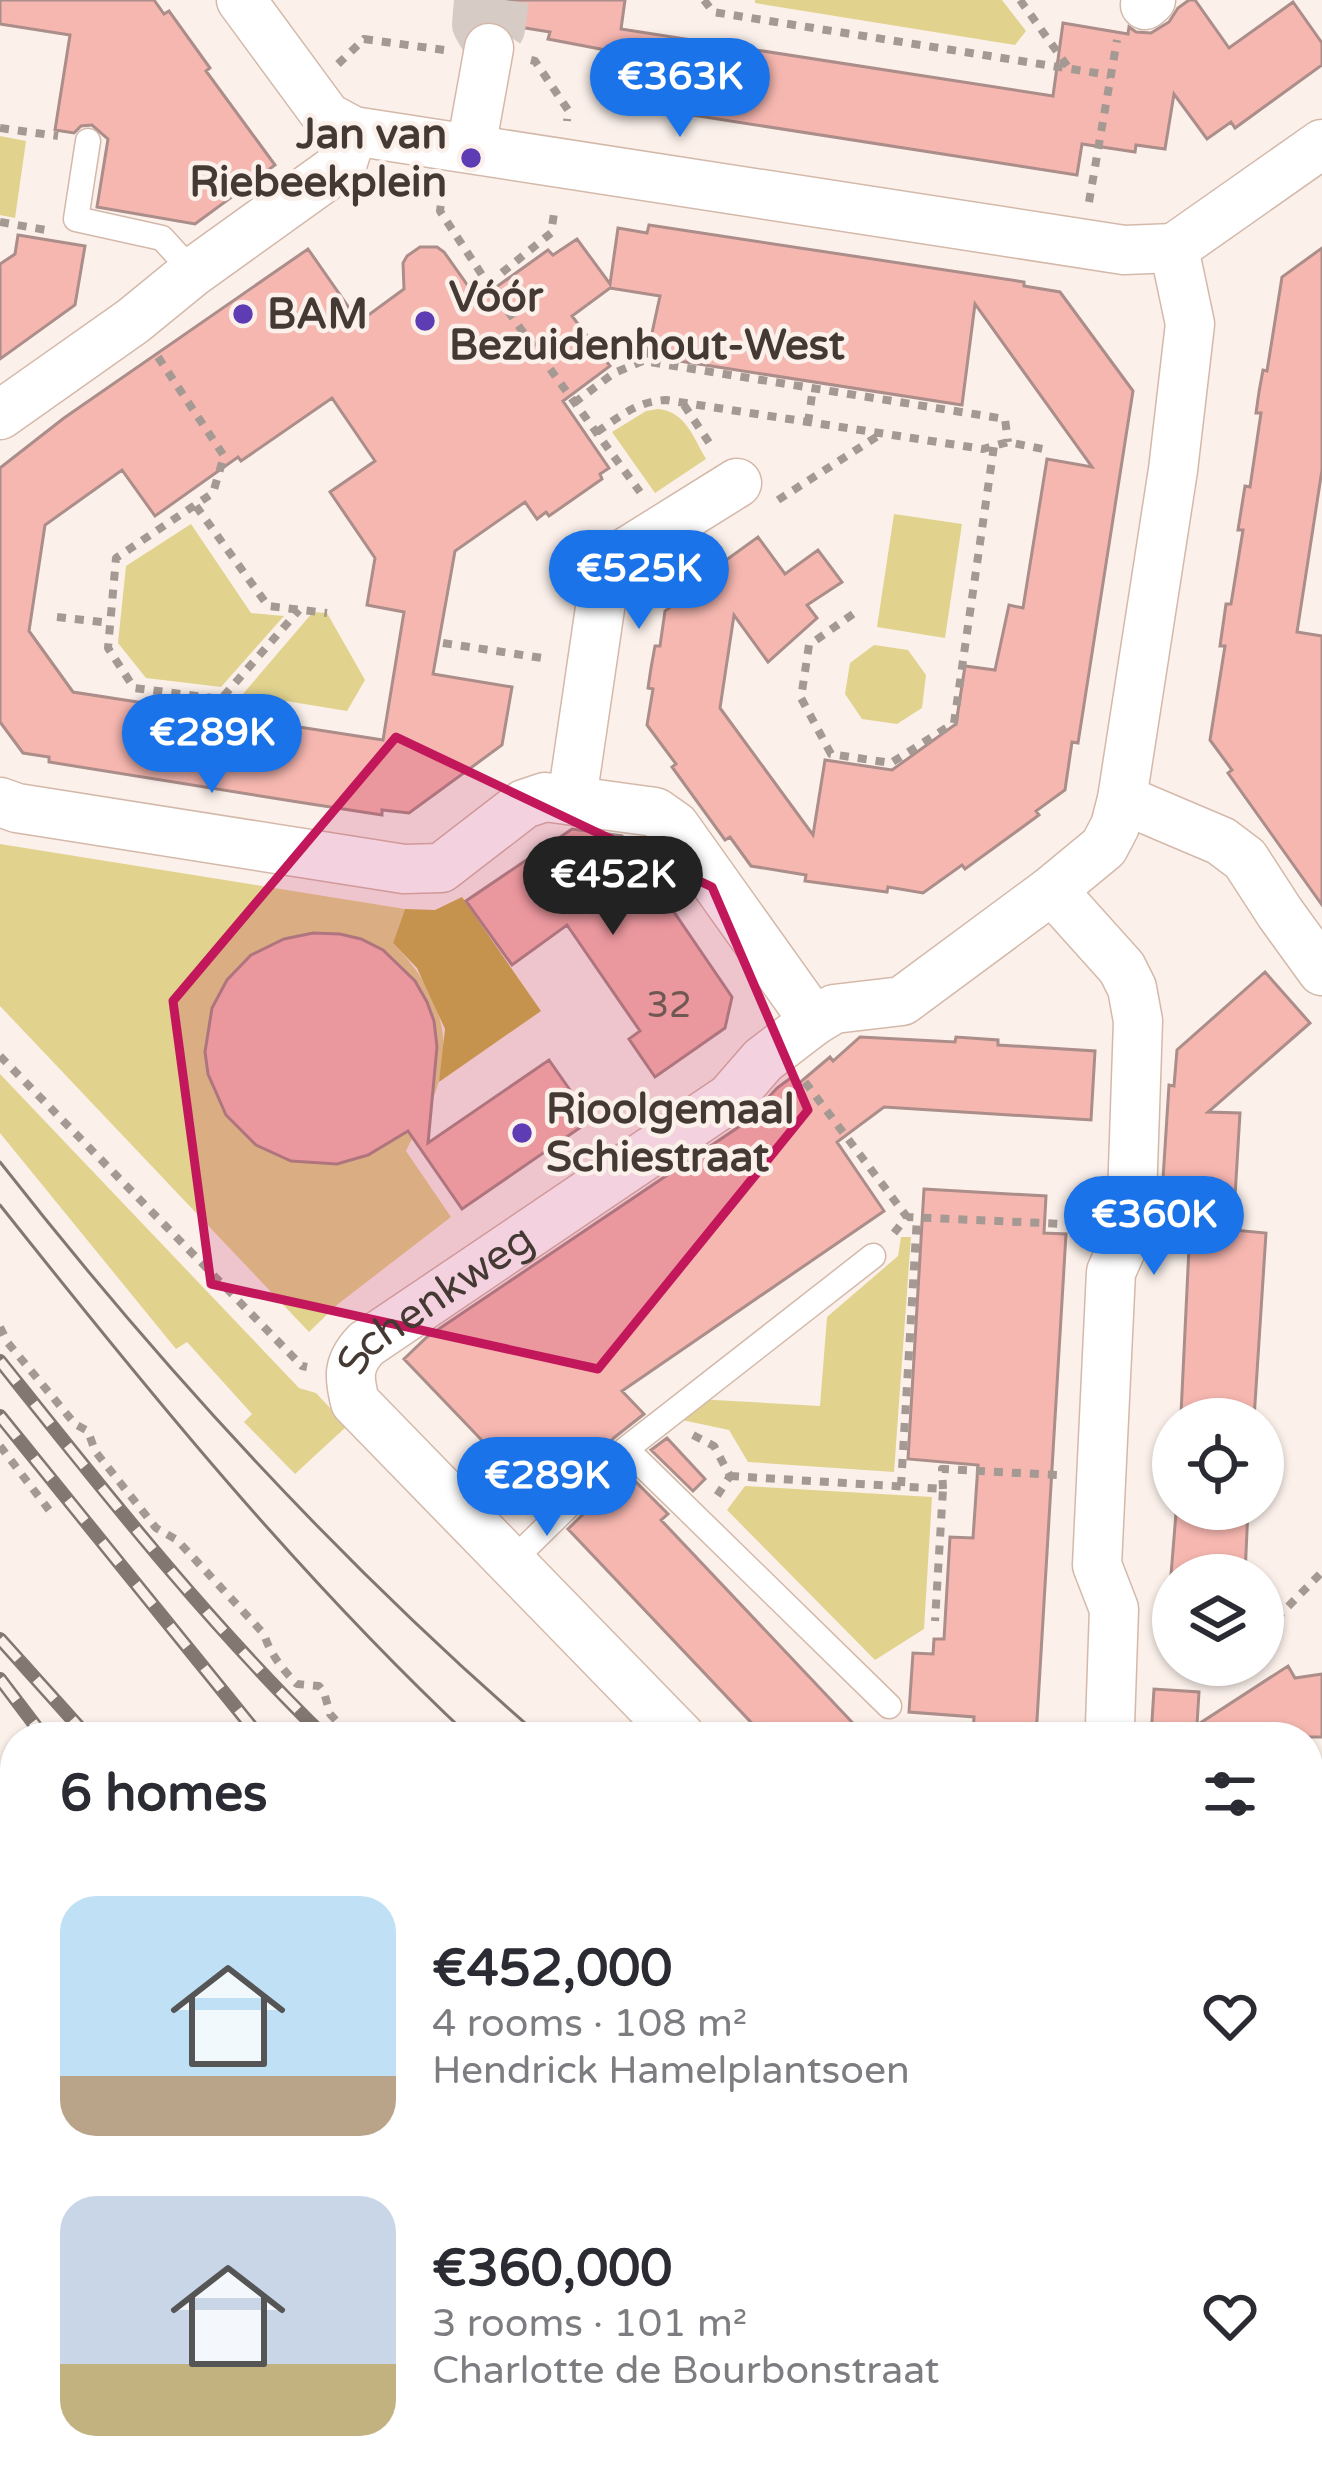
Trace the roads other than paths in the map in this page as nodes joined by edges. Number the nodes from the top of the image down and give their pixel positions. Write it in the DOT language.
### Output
graph roads {
  1 [pos="241,0"];
  2 [pos="489,48"];
  3 [pos="353,130"];
  4 [pos="88,141"];
  5 [pos="471,148"];
  6 [pos="1320,149"];
  7 [pos="1174,248"];
  8 [pos="193,272"];
  9 [pos="0,415"];
  10 [pos="737,483"];
  11 [pos="572,800"];
  12 [pos="1122,800"];
  13 [pos="0,802"];
  14 [pos="1052,890"];
  15 [pos="1322,971"];
  16 [pos="796,1035"];
  17 [pos="873,1256"];
  18 [pos="626,1449"];
  19 [pos="511,1562"];
  20 [pos="889,1706"];
  21 [pos="666,1722"];
  22 [pos="1110,1722"];
  1 -- 3 [label="street"];
  2 -- 5 [label="street"];
  3 -- 5 [label="street"];
  3 -- 8 [label="street"];
  4 -- 8 [label="lane"];
  5 -- 7 [label="street"];
  6 -- 7 [label="street"];
  7 -- 12 [label="street"];
  8 -- 9 [label="street"];
  10 -- 11 [label="street"];
  11 -- 13 [label="street"];
  11 -- 16 [label="street"];
  12 -- 14 [label="street"];
  12 -- 15 [label="street"];
  14 -- 16 [label="street"];
  14 -- 22 [label="street"];
  16 -- 19 [label="street, Schenkweg"];
  17 -- 18 [label="lane"];
  18 -- 19 [label="lane"];
  18 -- 20 [label="lane"];
  19 -- 21 [label="street, Schenkweg"];
}
